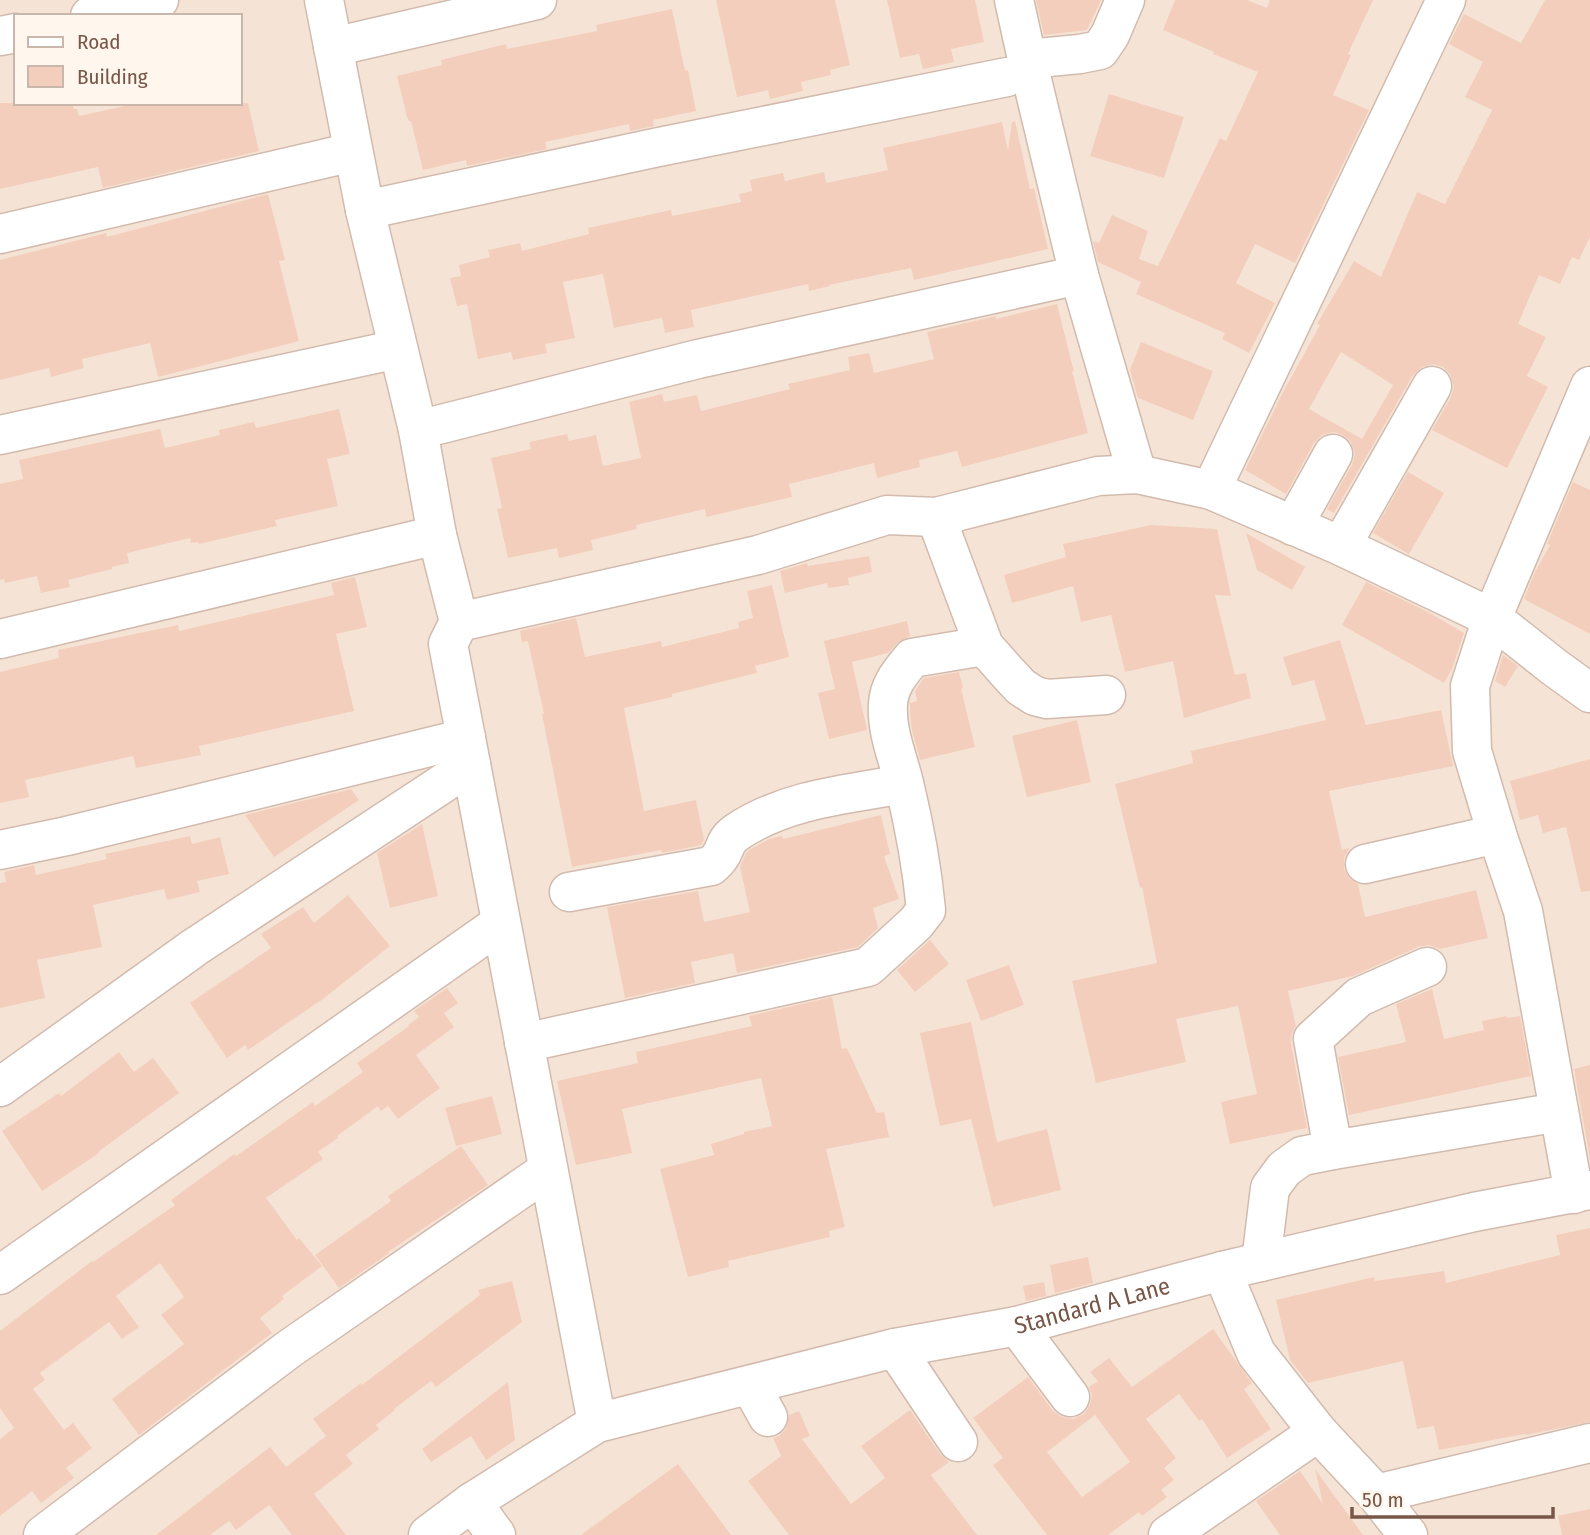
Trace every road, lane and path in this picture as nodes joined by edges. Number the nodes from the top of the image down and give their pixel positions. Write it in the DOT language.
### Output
graph roads {
  1 [pos="159,0"];
  2 [pos="324,0"];
  3 [pos="537,0"];
  4 [pos="1014,0"];
  5 [pos="1125,0"];
  6 [pos="1446,0"];
  7 [pos="99,14"];
  8 [pos="333,47"];
  9 [pos="1017,68"];
  10 [pos="353,152"];
  11 [pos="365,210"];
  12 [pos="0,234"];
  13 [pos="1079,275"];
  14 [pos="398,349"];
  15 [pos="1432,386"];
  16 [pos="1590,386"];
  17 [pos="418,430"];
  18 [pos="0,435"];
  19 [pos="1333,454"];
  20 [pos="1137,474"];
  21 [pos="1211,490"];
  22 [pos="936,517"];
  23 [pos="1293,526"];
  24 [pos="437,535"];
  25 [pos="1341,546"];
  26 [pos="1492,618"];
  27 [pos="459,622"];
  28 [pos="0,639"];
  29 [pos="984,646"];
  30 [pos="1590,693"];
  31 [pos="1106,695"];
  32 [pos="468,751"];
  33 [pos="904,784"];
  34 [pos="1497,834"];
  35 [pos="0,850"];
  36 [pos="1365,864"];
  37 [pos="569,892"];
  38 [pos="501,923"];
  39 [pos="1427,967"];
  40 [pos="524,1043"];
  41 [pos="0,1087"];
  42 [pos="1559,1112"];
  43 [pos="1333,1150"];
  44 [pos="548,1170"];
  45 [pos="1582,1192"];
  46 [pos="1261,1262"];
  47 [pos="1222,1270"];
  48 [pos="0,1275"];
  49 [pos="1017,1326"];
  50 [pos="895,1348"];
  51 [pos="1070,1397"];
  52 [pos="597,1423"];
  53 [pos="1318,1432"];
  54 [pos="958,1442"];
  55 [pos="1590,1443"];
  56 [pos="1376,1494"];
  57 [pos="472,1502"];
  58 [pos="43,1535"];
  59 [pos="428,1535"];
  60 [pos="496,1535"];
  61 [pos="1168,1535"];
  62 [pos="1408,1535"];
  1 -- 7 [label="street"];
  2 -- 8 [label="street"];
  3 -- 8 [label="street"];
  4 -- 9 [label="street"];
  5 -- 9 [label="street"];
  6 -- 21 [label="street"];
  8 -- 10 [label="street"];
  9 -- 11 [label="street"];
  9 -- 13 [label="street"];
  10 -- 11 [label="street"];
  10 -- 12 [label="street"];
  11 -- 14 [label="street"];
  13 -- 17 [label="street"];
  13 -- 20 [label="street"];
  14 -- 17 [label="street"];
  14 -- 18 [label="street"];
  15 -- 25 [label="street"];
  16 -- 26 [label="street"];
  17 -- 24 [label="street"];
  19 -- 23 [label="street"];
  20 -- 21 [label="street"];
  20 -- 22 [label="street"];
  21 -- 23 [label="street"];
  22 -- 27 [label="street"];
  22 -- 29 [label="street"];
  23 -- 25 [label="street"];
  24 -- 27 [label="street"];
  24 -- 28 [label="street"];
  25 -- 26 [label="street"];
  26 -- 30 [label="street"];
  26 -- 34 [label="street"];
  27 -- 32 [label="street"];
  29 -- 31 [label="street"];
  29 -- 33 [label="street"];
  32 -- 35 [label="street"];
  32 -- 38 [label="street"];
  32 -- 41 [label="street"];
  33 -- 37 [label="street"];
  33 -- 40 [label="street"];
  34 -- 36 [label="street"];
  34 -- 42 [label="street"];
  38 -- 40 [label="street"];
  38 -- 48 [label="street"];
  39 -- 43 [label="street"];
  40 -- 44 [label="street"];
  42 -- 43 [label="street"];
  42 -- 45 [label="street"];
  43 -- 46 [label="street"];
  44 -- 52 [label="street"];
  44 -- 58 [label="street"];
  45 -- 46 [label="street, Standard A Lane"];
  46 -- 47 [label="street, Standard A Lane"];
  47 -- 49 [label="street, Standard A Lane"];
  47 -- 53 [label="street"];
  49 -- 50 [label="street, Standard A Lane"];
  49 -- 51 [label="street"];
  50 -- 52 [label="street, Standard A Lane"];
  50 -- 54 [label="street"];
  52 -- 57 [label="street, Standard A Lane"];
  53 -- 56 [label="street"];
  53 -- 61 [label="street"];
  55 -- 56 [label="street"];
  56 -- 62 [label="street"];
  57 -- 59 [label="street, Standard A Lane"];
  57 -- 60 [label="street"];
}
